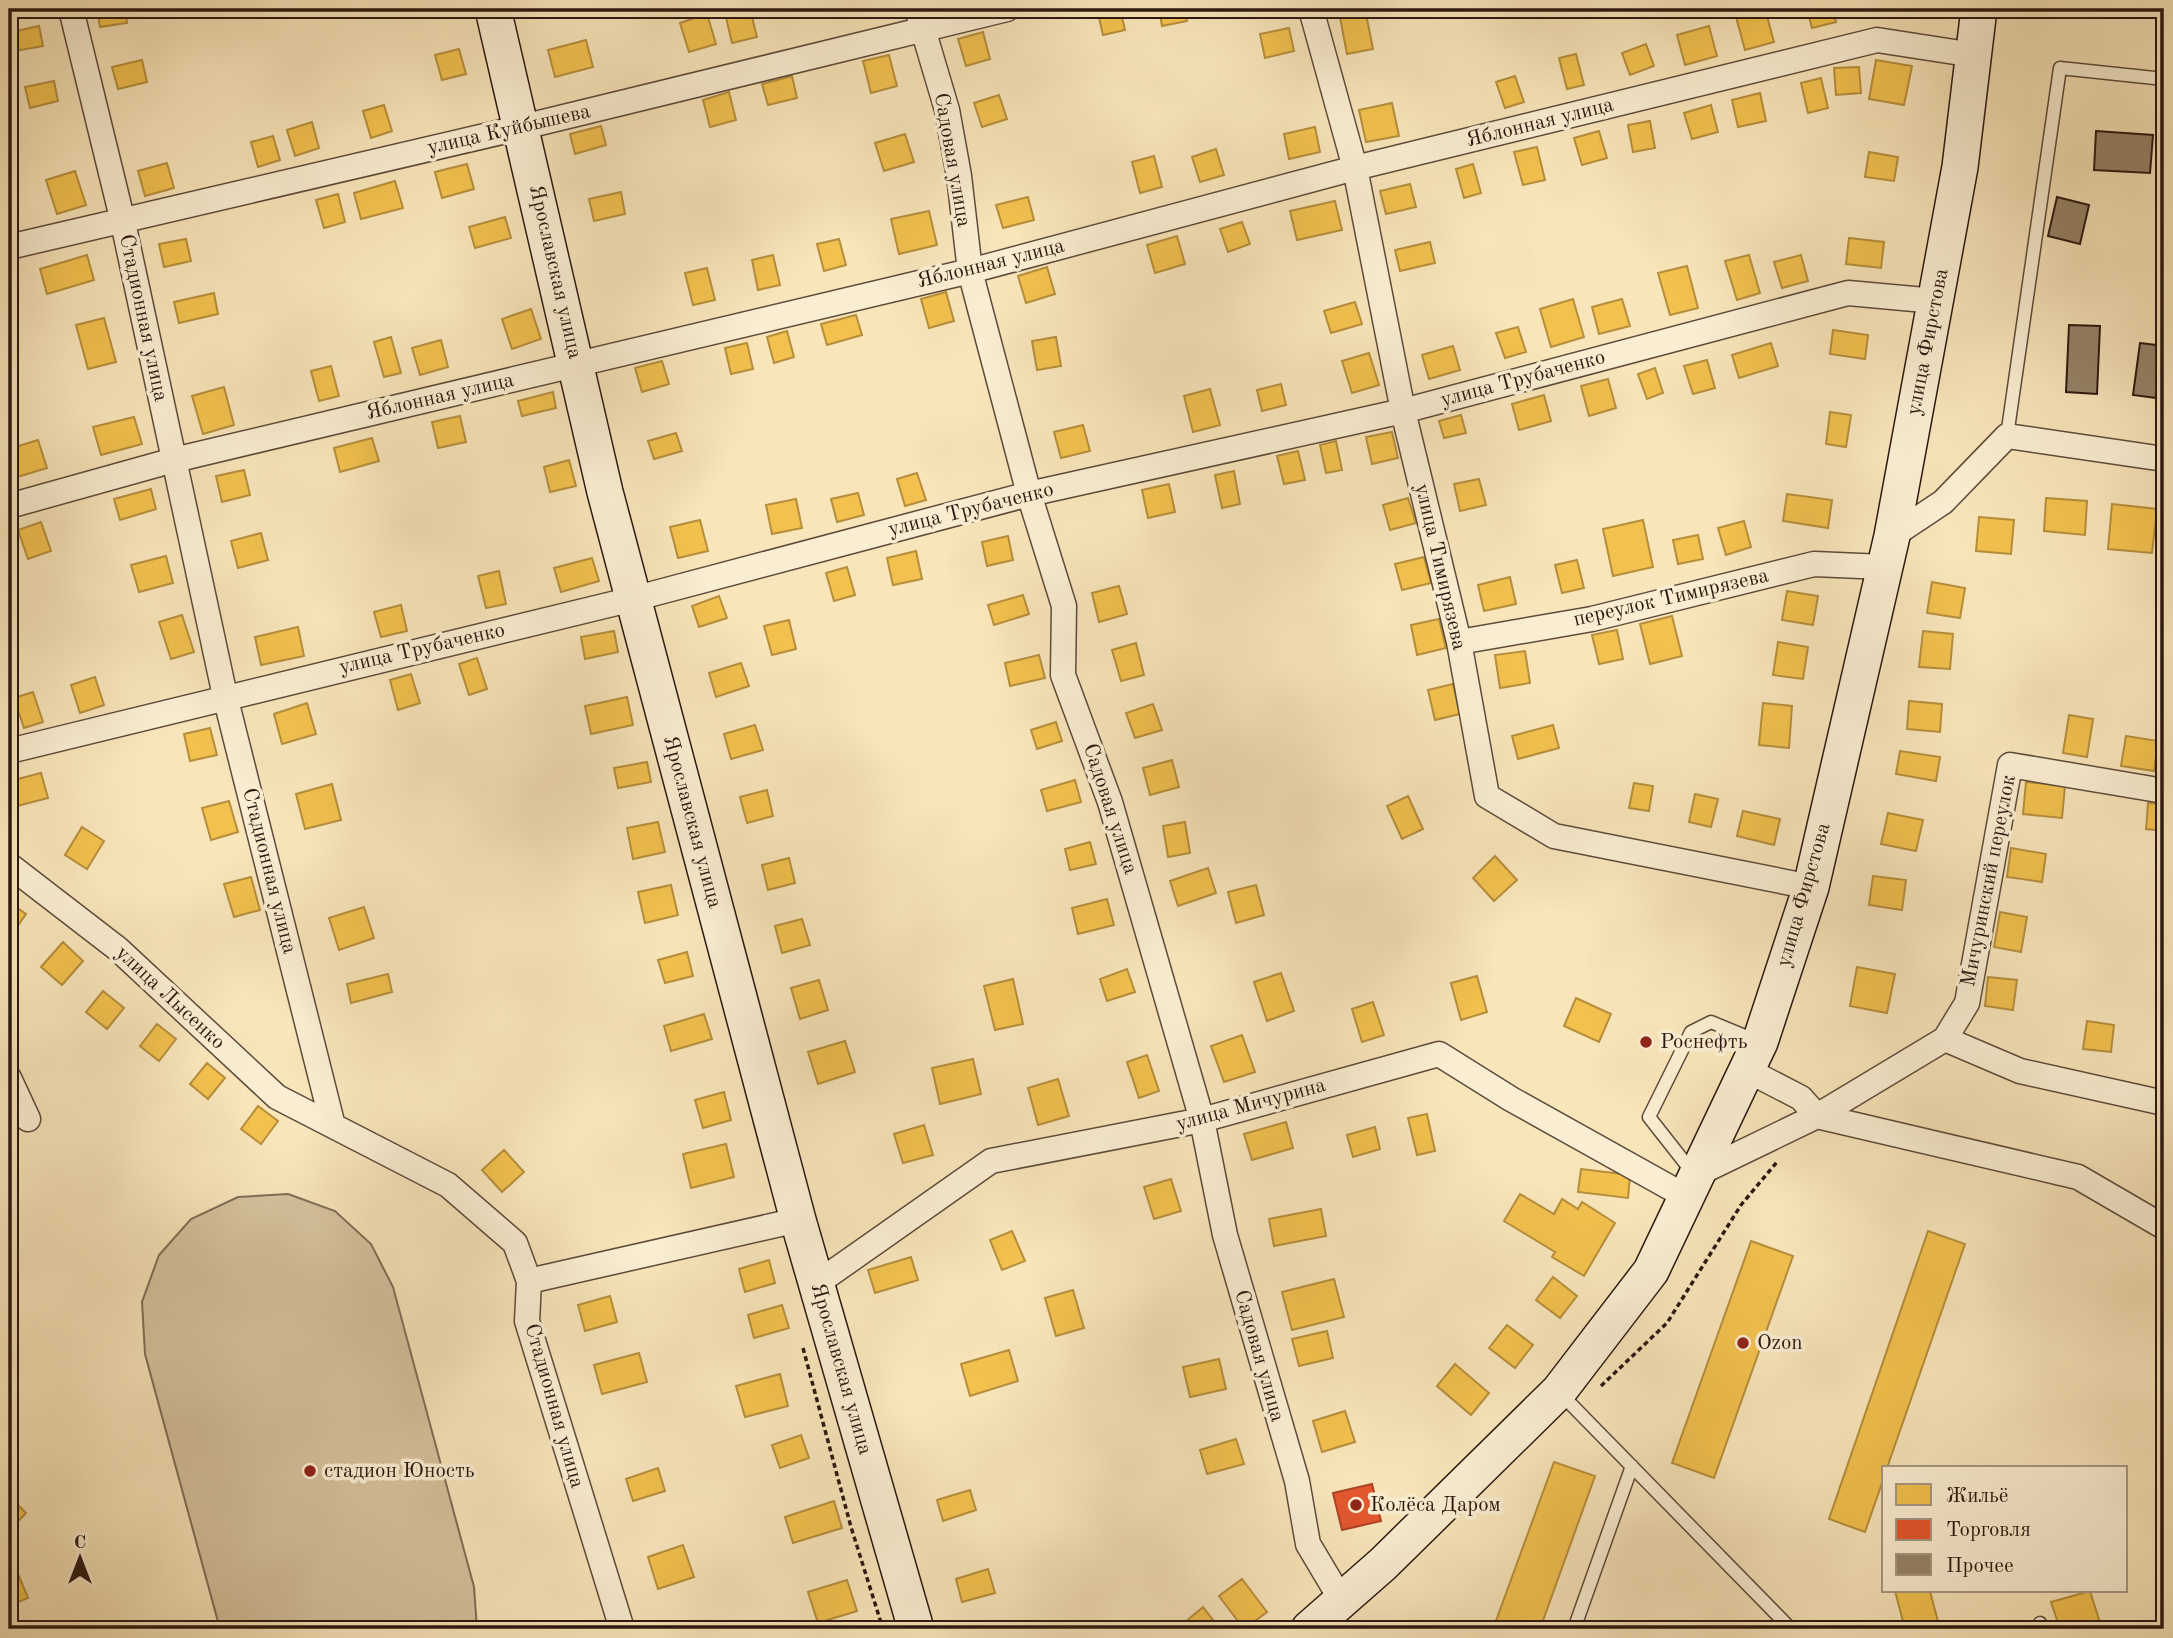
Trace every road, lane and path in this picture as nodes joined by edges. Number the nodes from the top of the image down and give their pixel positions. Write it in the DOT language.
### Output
graph roads {
  1 [pos="71,9"];
  2 [pos="493,9"];
  3 [pos="1007,9"];
  4 [pos="1311,9"];
  5 [pos="1979,9"];
  6 [pos="920,20"];
  7 [pos="1974,55"];
  8 [pos="2164,79"];
  9 [pos="523,127"];
  10 [pos="1355,168"];
  11 [pos="122,218"];
  12 [pos="9,247"];
  13 [pos="970,271"];
  14 [pos="1936,301"];
  15 [pos="576,365"];
  16 [pos="1403,411"];
  17 [pos="2007,436"];
  18 [pos="2164,459"];
  19 [pos="174,460"];
  20 [pos="1029,494"];
  21 [pos="9,506"];
  22 [pos="1888,551"];
  23 [pos="633,599"];
  24 [pos="1459,642"];
  25 [pos="225,696"];
  26 [pos="9,751"];
  27 [pos="2164,791"];
  28 [pos="9,865"];
  29 [pos="1811,887"];
  30 [pos="1945,1039"];
  31 [pos="1754,1056"];
  32 [pos="9,1078"];
  33 [pos="2164,1103"];
  34 [pos="1818,1116"];
  35 [pos="28,1119"];
  36 [pos="1202,1120"];
  37 [pos="333,1126"];
  38 [pos="1783,1156"];
  39 [pos="1690,1186"];
  40 [pos="798,1220"];
  41 [pos="2164,1227"];
  42 [pos="530,1281"];
  43 [pos="816,1284"];
  44 [pos="1567,1400"];
  45 [pos="1632,1466"];
  46 [pos="1342,1601"];
  47 [pos="622,1629"];
  48 [pos="916,1629"];
  49 [pos="1309,1629"];
  50 [pos="1574,1629"];
  51 [pos="1791,1629"];
  1 -- 11 [label="street, Стадионная улица"];
  2 -- 9 [label="main road, Ярославская улица"];
  3 -- 6 [label="street, улица Куйбышева"];
  4 -- 10 [label="street, улица Тимирязева"];
  5 -- 7 [label="main road, улица Фирстова"];
  6 -- 9 [label="street, улица Куйбышева"];
  6 -- 13 [label="street, Садовая улица"];
  7 -- 10 [label="street, Яблонная улица"];
  7 -- 14 [label="main road, улица Фирстова"];
  8 -- 17 [label="lane"];
  9 -- 11 [label="street, улица Куйбышева"];
  9 -- 15 [label="main road, Ярославская улица"];
  10 -- 13 [label="street, Яблонная улица"];
  10 -- 16 [label="street, улица Тимирязева"];
  11 -- 12 [label="street, улица Куйбышева"];
  11 -- 19 [label="street, Стадионная улица"];
  13 -- 15 [label="street, Яблонная улица"];
  13 -- 20 [label="street, Садовая улица"];
  14 -- 16 [label="street, улица Трубаченко"];
  14 -- 22 [label="main road, улица Фирстова"];
  15 -- 19 [label="street, Яблонная улица"];
  15 -- 23 [label="main road, Ярославская улица"];
  16 -- 20 [label="street, улица Трубаченко"];
  16 -- 24 [label="street, улица Тимирязева"];
  17 -- 18 [label="street"];
  17 -- 22 [label="street"];
  19 -- 21 [label="street, Яблонная улица"];
  19 -- 25 [label="street, Стадионная улица"];
  20 -- 23 [label="street, улица Трубаченко"];
  20 -- 36 [label="street, Садовая улица"];
  22 -- 24 [label="street, переулок Тимирязева"];
  22 -- 29 [label="main road, улица Фирстова"];
  23 -- 25 [label="street, улица Трубаченко"];
  23 -- 40 [label="main road, Ярославская улица"];
  24 -- 29 [label="street, улица Тимирязева"];
  25 -- 26 [label="street, улица Трубаченко"];
  25 -- 37 [label="street, Стадионная улица"];
  27 -- 30 [label="street, Мичуринский переулок"];
  28 -- 37 [label="street, улица Лысенко"];
  29 -- 31 [label="main road, улица Фирстова"];
  30 -- 33 [label="street"];
  30 -- 34 [label="street, Мичуринский переулок"];
  31 -- 34 [label="street"];
  31 -- 39 [label="main road, улица Фирстова"];
  31 -- 39 [label="lane"];
  32 -- 35 [label="street"];
  34 -- 39 [label="street, Мичуринский переулок"];
  34 -- 41 [label="street"];
  36 -- 39 [label="street, улица Мичурина"];
  36 -- 43 [label="street, улица Мичурина"];
  36 -- 46 [label="street, Садовая улица"];
  37 -- 42 [label="street, Стадионная улица"];
  38 -- 44 [label="path"];
  39 -- 44 [label="main road, улица Фирстова"];
  40 -- 42 [label="street"];
  40 -- 43 [label="main road, Ярославская улица"];
  42 -- 47 [label="street, Стадионная улица"];
  43 -- 48 [label="main road, Ярославская улица"];
  44 -- 45 [label="lane"];
  44 -- 46 [label="main road, улица Фирстова"];
  45 -- 50 [label="lane"];
  45 -- 51 [label="lane"];
  46 -- 49 [label="main road, улица Фирстова"];
}
